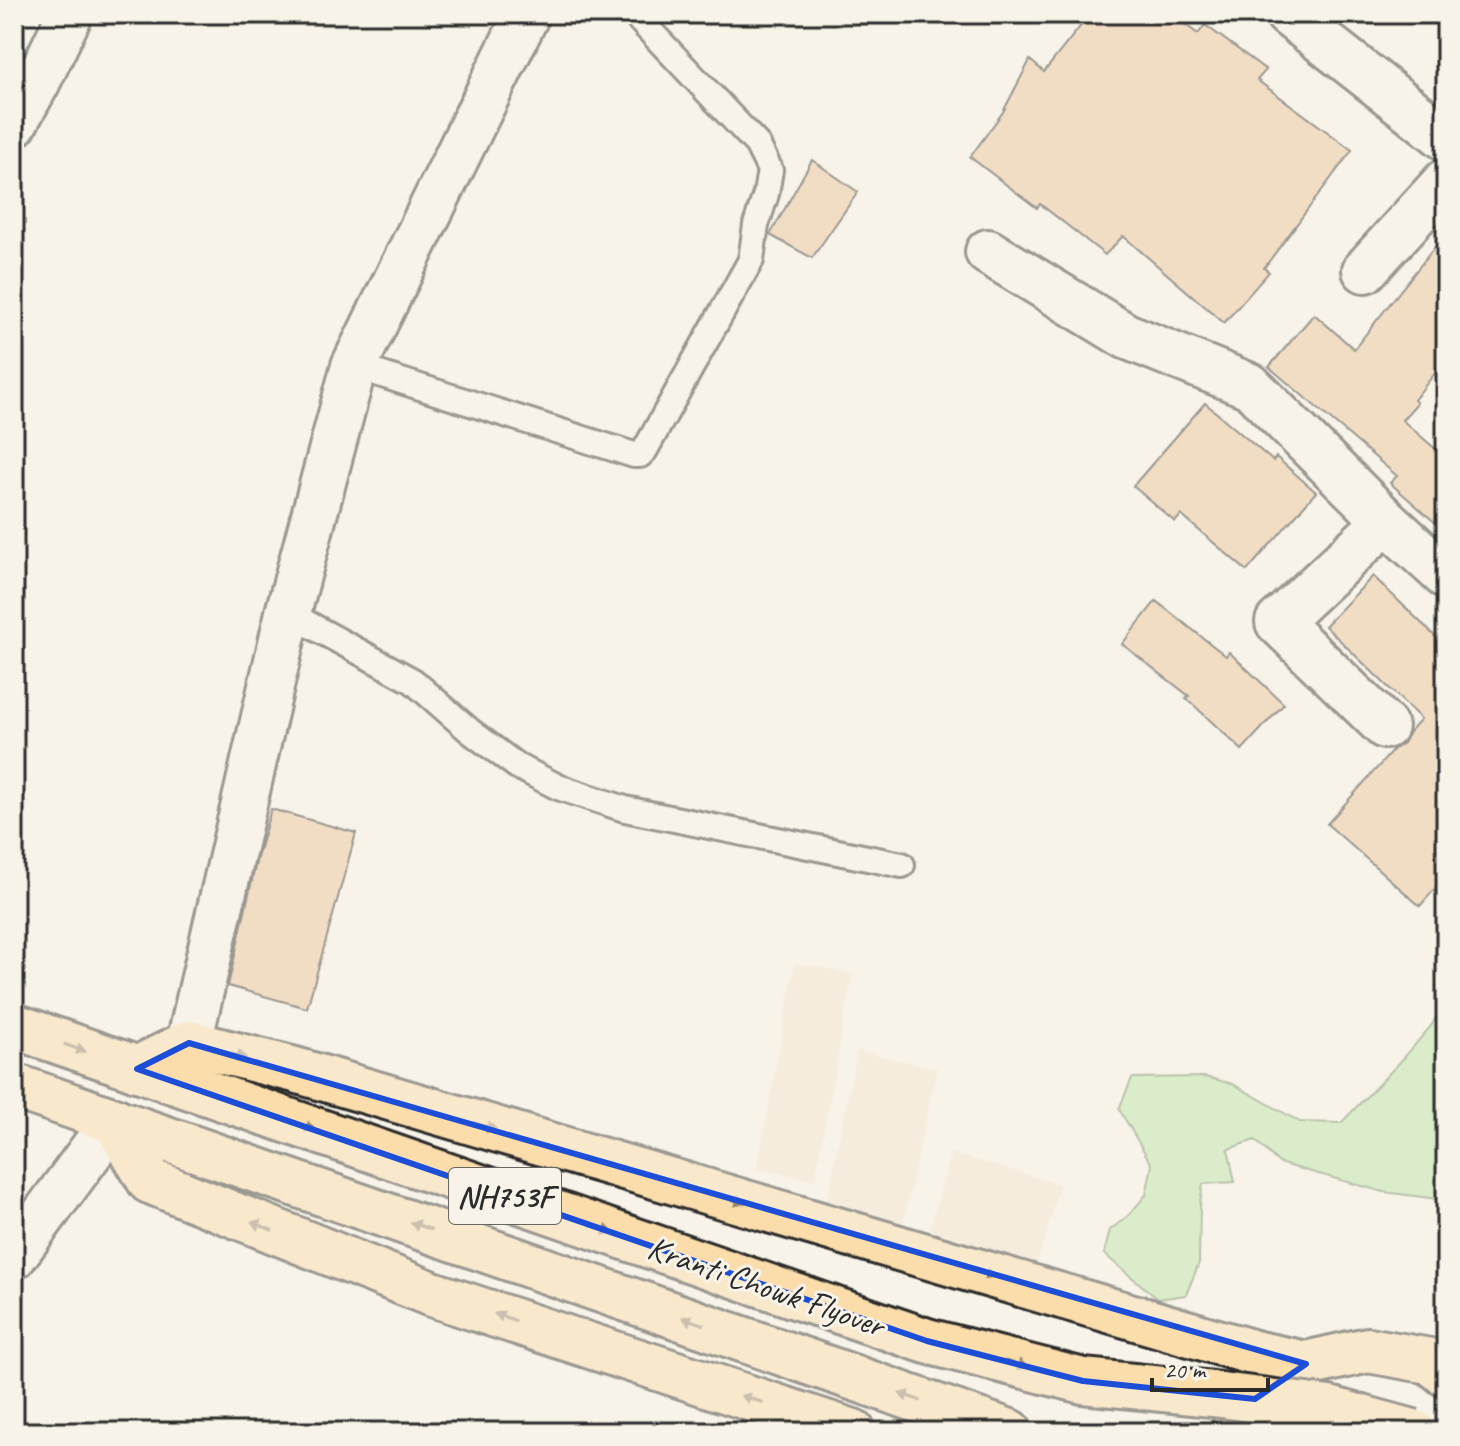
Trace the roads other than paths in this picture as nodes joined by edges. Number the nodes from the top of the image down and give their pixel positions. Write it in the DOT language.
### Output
graph roads {
  1 [pos="70,14"];
  2 [pos="527,14"];
  3 [pos="634,14"];
  4 [pos="1288,14"];
  5 [pos="14,124"];
  6 [pos="1446,138"];
  7 [pos="1446,181"];
  8 [pos="988,252"];
  9 [pos="1365,270"];
  10 [pos="354,366"];
  11 [pos="1386,521"];
  12 [pos="1446,576"];
  13 [pos="288,613"];
  14 [pos="1385,726"];
  15 [pos="902,865"];
  16 [pos="14,1026"];
  17 [pos="189,1043"];
  18 [pos="137,1069"];
  19 [pos="14,1086"];
  20 [pos="114,1120"];
  21 [pos="14,1256"];
  22 [pos="1306,1364"];
  23 [pos="1441,1364"];
  24 [pos="853,1432"];
  25 [pos="1010,1432"];
  26 [pos="1233,1432"];
  27 [pos="1413,1432"];
  1 -- 5 [label="street"];
  2 -- 10 [label="street"];
  3 -- 10 [label="lane"];
  4 -- 6 [label="street"];
  7 -- 9 [label="street"];
  8 -- 11 [label="street"];
  10 -- 13 [label="street"];
  11 -- 12 [label="street"];
  11 -- 14 [label="street"];
  13 -- 15 [label="lane"];
  13 -- 17 [label="street"];
  16 -- 18 [label="main road, NH753F, one-way"];
  17 -- 18 [label="main road"];
  17 -- 22 [label="main road, one-way"];
  18 -- 27 [label="main road, Kranti Chowk Flyover / NH753F, one-way, bridge"];
  19 -- 20 [label="main road, NH753F"];
  20 -- 21 [label="street"];
  24 -- 20 [label="main road, one-way"];
  25 -- 20 [label="main road, Kranti Chowk Flyover / NH753F, one-way"];
  22 -- 23 [label="main road"];
  22 -- 26 [label="main road"];
}
